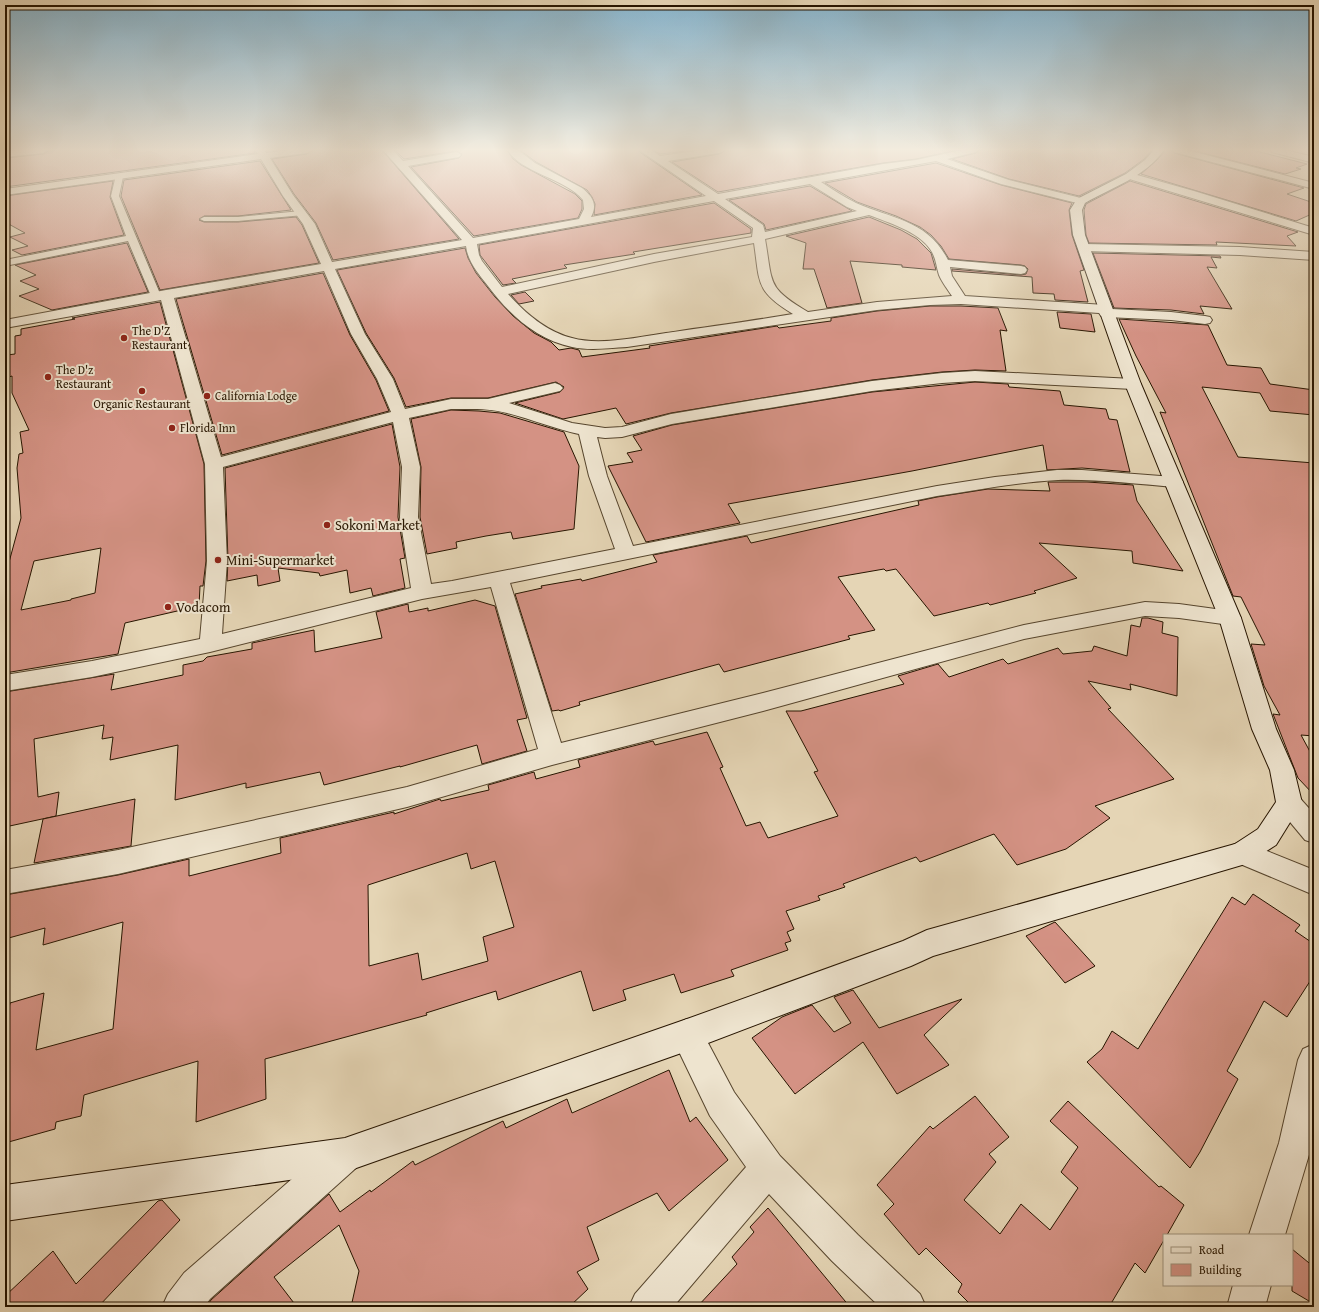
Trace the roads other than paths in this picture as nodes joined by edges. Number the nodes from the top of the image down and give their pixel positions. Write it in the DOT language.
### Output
graph roads {
  1 [pos="120,211"];
  2 [pos="444,211"];
  3 [pos="588,211"];
  4 [pos="639,211"];
  5 [pos="734,211"];
  6 [pos="1076,211"];
  7 [pos="1249,211"];
  8 [pos="868,212"];
  9 [pos="301,213"];
  10 [pos="204,219"];
  11 [pos="583,221"];
  12 [pos="1314,232"];
  13 [pos="131,238"];
  14 [pos="759,238"];
  15 [pos="471,242"];
  16 [pos="1084,248"];
  17 [pos="1314,256"];
  18 [pos="5,263"];
  19 [pos="943,263"];
  20 [pos="328,267"];
  21 [pos="1021,270"];
  22 [pos="498,292"];
  23 [pos="161,295"];
  24 [pos="961,300"];
  25 [pos="1105,311"];
  26 [pos="807,317"];
  27 [pos="1205,320"];
  28 [pos="5,326"];
  29 [pos="1133,384"];
  30 [pos="555,388"];
  31 [pos="487,404"];
  32 [pos="400,415"];
  33 [pos="587,431"];
  34 [pos="214,464"];
  35 [pos="1174,482"];
  36 [pos="626,553"];
  37 [pos="498,578"];
  38 [pos="422,592"];
  39 [pos="1230,618"];
  40 [pos="210,644"];
  41 [pos="5,683"];
  42 [pos="552,755"];
  43 [pos="1289,803"];
  44 [pos="1314,832"];
  45 [pos="1242,853"];
  46 [pos="5,882"];
  47 [pos="1314,882"];
  48 [pos="687,1035"];
  49 [pos="1314,1060"];
  50 [pos="345,1155"];
  51 [pos="768,1168"];
  52 [pos="5,1202"];
  53 [pos="1267,1234"];
  54 [pos="1252,1286"];
  55 [pos="181,1307"];
  56 [pos="648,1307"];
  57 [pos="907,1307"];
  58 [pos="1246,1307"];
  1 -- 13 [label="lane"];
  2 -- 15 [label="street"];
  3 -- 11 [label="street"];
  4 -- 11 [label="street"];
  5 -- 14 [label="street"];
  6 -- 16 [label="street"];
  7 -- 12 [label="street"];
  8 -- 14 [label="street"];
  8 -- 19 [label="street"];
  9 -- 10 [label="lane"];
  9 -- 20 [label="street"];
  11 -- 15 [label="street"];
  13 -- 18 [label="lane"];
  13 -- 23 [label="lane"];
  14 -- 22 [label="street"];
  14 -- 26 [label="street"];
  15 -- 20 [label="street"];
  15 -- 22 [label="street"];
  16 -- 17 [label="street"];
  16 -- 25 [label="street"];
  19 -- 21 [label="street"];
  19 -- 24 [label="street"];
  20 -- 23 [label="street"];
  20 -- 32 [label="street"];
  22 -- 26 [label="street"];
  23 -- 28 [label="street"];
  23 -- 34 [label="street"];
  24 -- 25 [label="street"];
  24 -- 26 [label="street"];
  25 -- 27 [label="street"];
  25 -- 29 [label="street"];
  29 -- 33 [label="street"];
  29 -- 35 [label="street"];
  30 -- 31 [label="street"];
  31 -- 32 [label="street"];
  31 -- 33 [label="street"];
  32 -- 34 [label="street"];
  32 -- 38 [label="street"];
  33 -- 36 [label="street"];
  34 -- 40 [label="street"];
  35 -- 36 [label="street"];
  35 -- 39 [label="street"];
  36 -- 37 [label="street"];
  37 -- 38 [label="street"];
  37 -- 42 [label="street"];
  38 -- 40 [label="street"];
  39 -- 42 [label="street"];
  39 -- 43 [label="street"];
  40 -- 41 [label="street"];
  42 -- 46 [label="street"];
  43 -- 44 [label="street"];
  43 -- 45 [label="street"];
  45 -- 47 [label="street"];
  45 -- 48 [label="street"];
  48 -- 50 [label="street"];
  48 -- 51 [label="street"];
  49 -- 53 [label="street"];
  50 -- 52 [label="street"];
  50 -- 55 [label="street"];
  51 -- 56 [label="street"];
  51 -- 57 [label="street"];
  54 -- 58 [label="street"];
}
